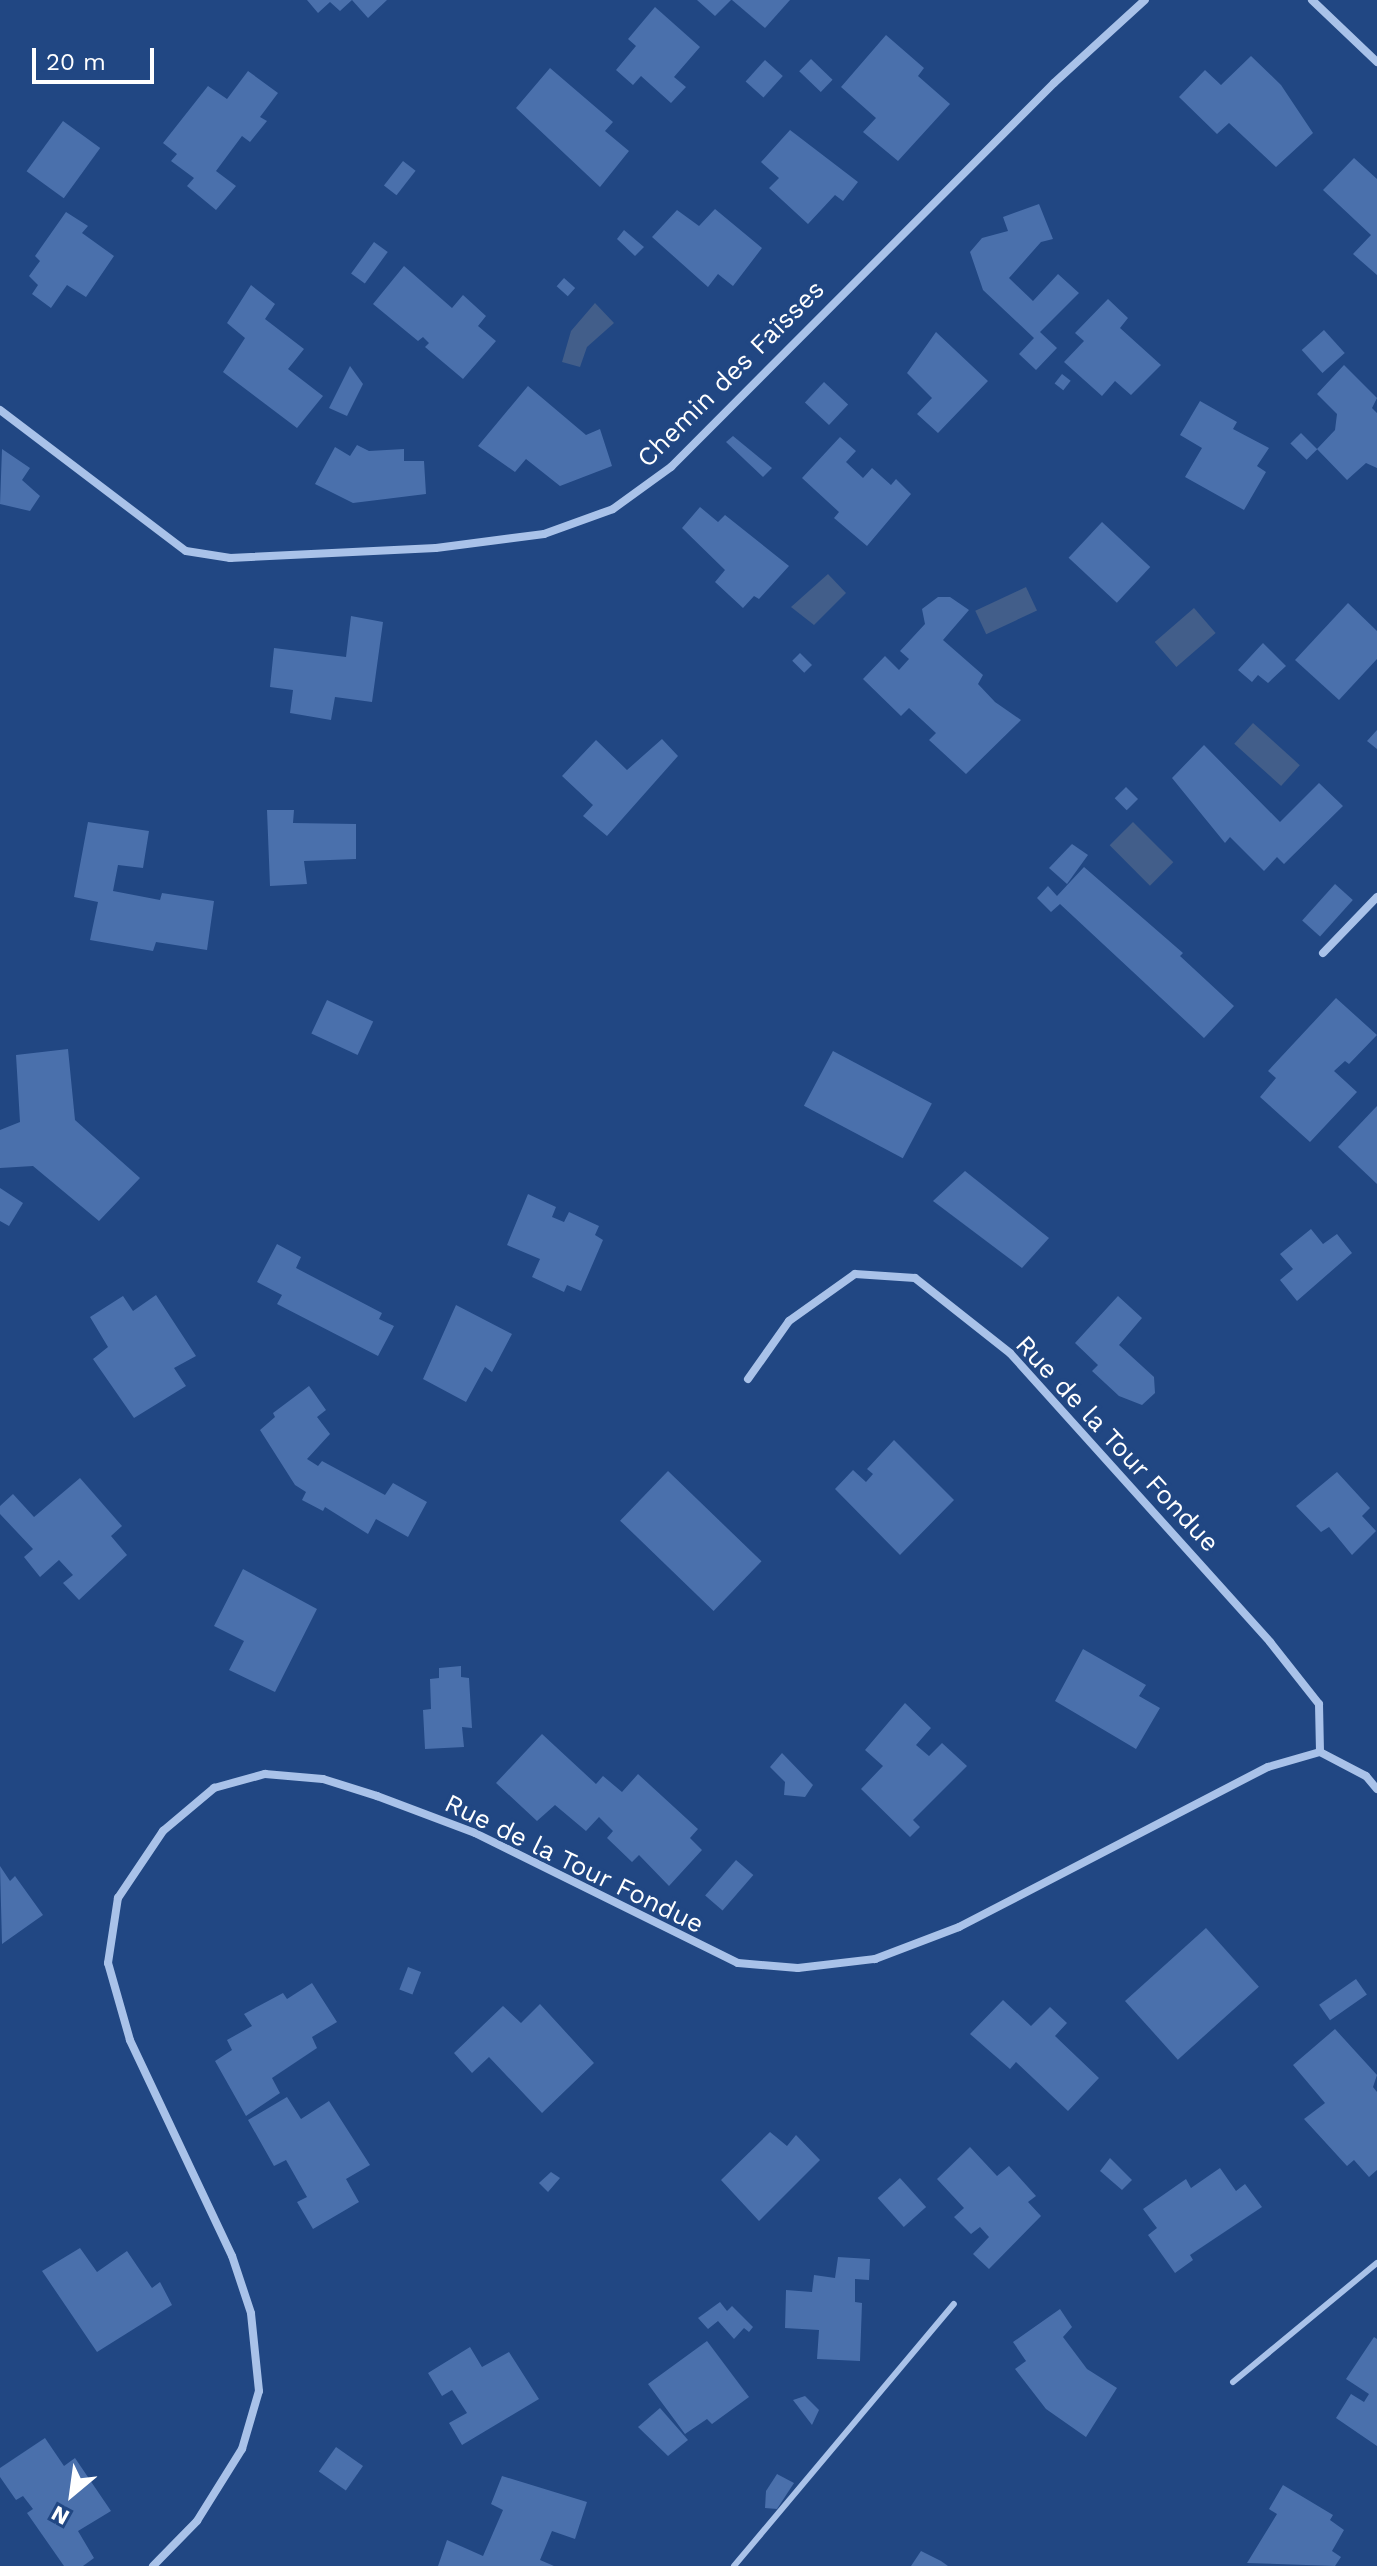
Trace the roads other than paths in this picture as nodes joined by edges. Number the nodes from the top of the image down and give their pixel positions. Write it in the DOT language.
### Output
graph roads {
  1 [pos="1145,0"];
  2 [pos="1312,0"];
  3 [pos="1377,62"];
  4 [pos="0,410"];
  5 [pos="1377,897"];
  6 [pos="1323,953"];
  7 [pos="748,1379"];
  8 [pos="1320,1752"];
  9 [pos="1377,1789"];
  10 [pos="1377,2263"];
  11 [pos="954,2304"];
  12 [pos="1233,2382"];
  13 [pos="153,2566"];
  14 [pos="734,2566"];
  1 -- 4 [label="street, Chemin des Faïsses"];
  2 -- 3 [label="street"];
  5 -- 6 [label="street"];
  7 -- 8 [label="street, Rue de la Tour Fondue"];
  8 -- 9 [label="street"];
  8 -- 13 [label="street, Rue de la Tour Fondue"];
  10 -- 12 [label="lane"];
  11 -- 14 [label="lane"];
}
